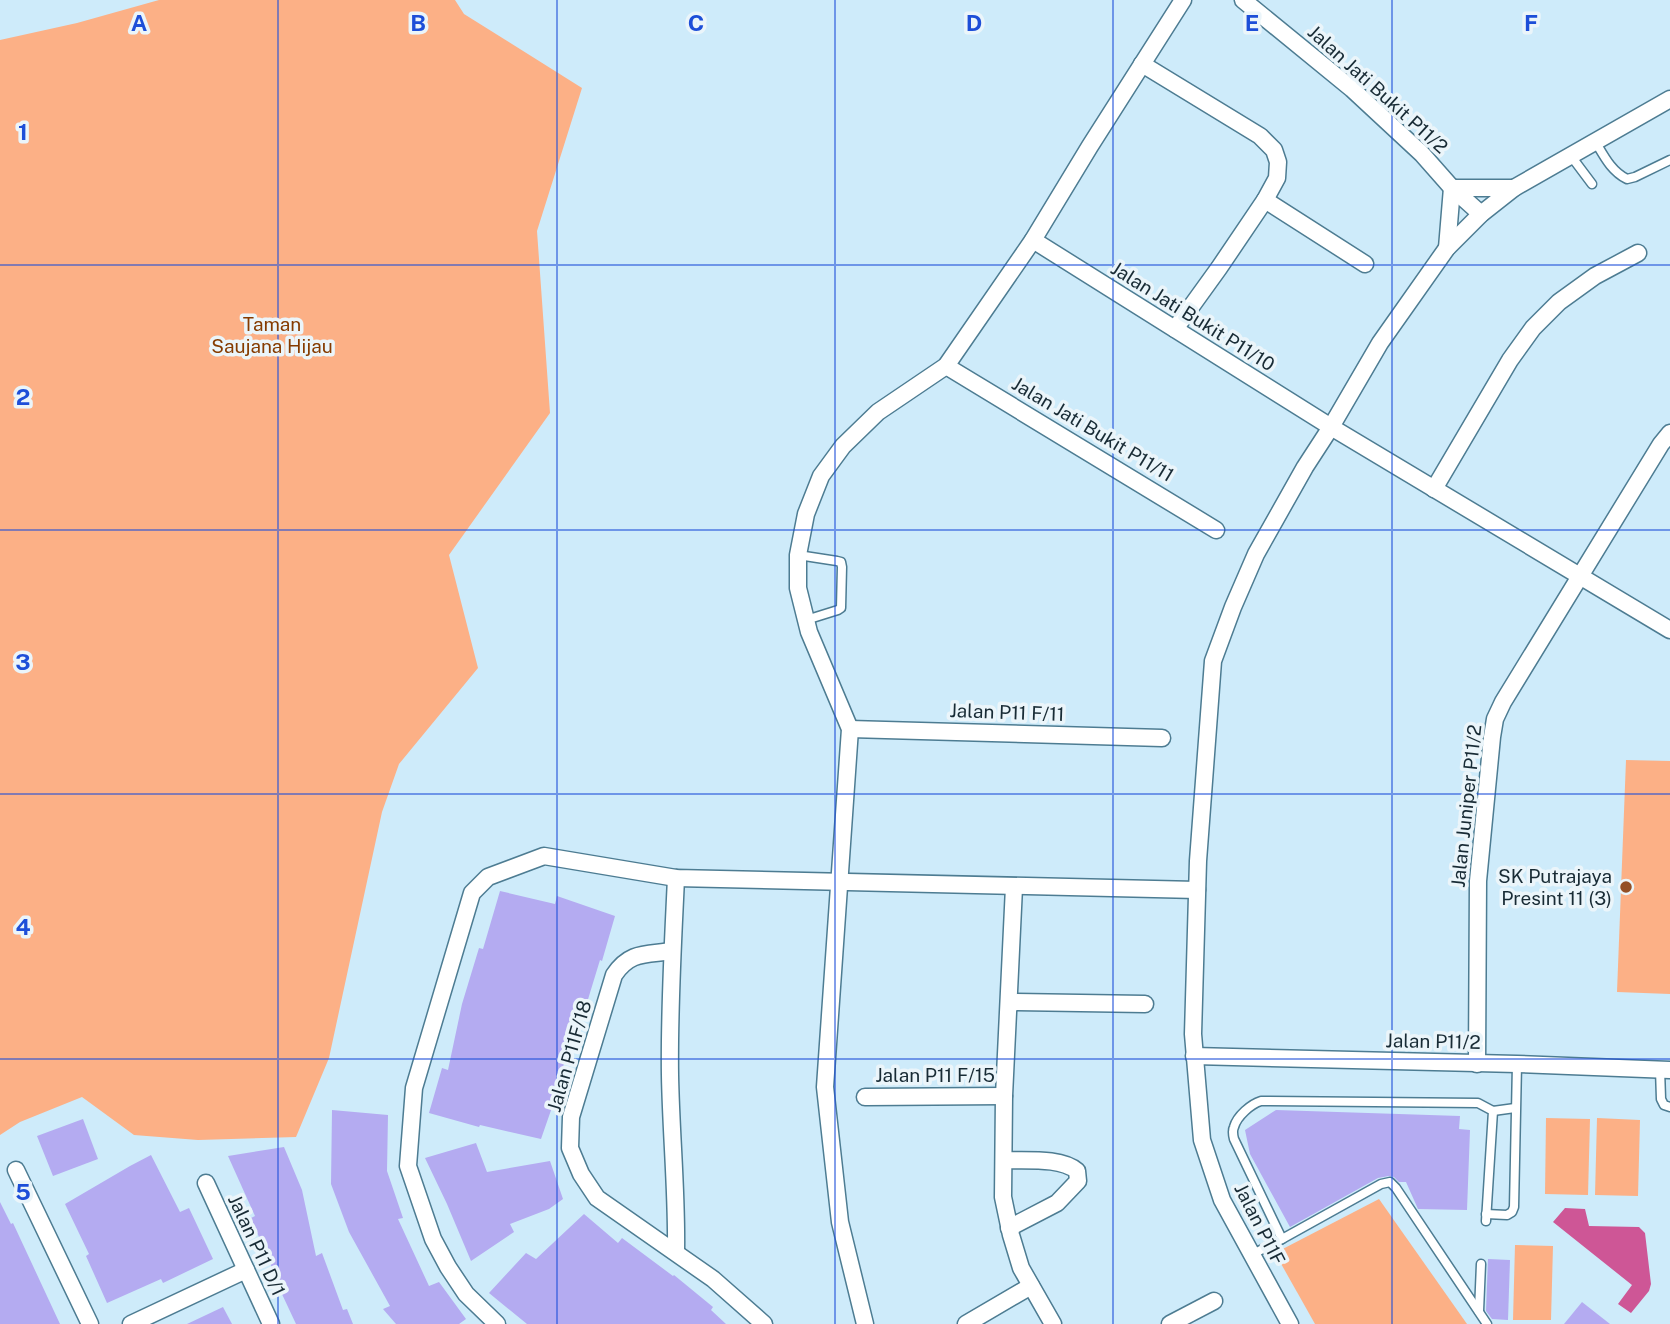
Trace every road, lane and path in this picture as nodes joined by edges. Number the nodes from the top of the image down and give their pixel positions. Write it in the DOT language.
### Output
graph roads {
  1 [pos="1183,0"];
  2 [pos="1243,0"];
  3 [pos="1142,64"];
  4 [pos="1670,99"];
  5 [pos="1595,141"];
  6 [pos="1571,156"];
  7 [pos="1670,160"];
  8 [pos="1592,184"];
  9 [pos="1452,188"];
  10 [pos="1514,188"];
  11 [pos="1265,200"];
  12 [pos="1481,214"];
  13 [pos="1033,240"];
  14 [pos="1447,248"];
  15 [pos="1638,253"];
  16 [pos="1366,264"];
  17 [pos="1175,329"];
  18 [pos="946,366"];
  19 [pos="1331,427"];
  20 [pos="1667,442"];
  21 [pos="1434,489"];
  22 [pos="1216,530"];
  23 [pos="798,555"];
  24 [pos="1580,576"];
  25 [pos="806,620"];
  26 [pos="1670,630"];
  27 [pos="850,729"];
  28 [pos="1162,738"];
  29 [pos="677,878"];
  30 [pos="839,882"];
  31 [pos="1014,887"];
  32 [pos="1197,890"];
  33 [pos="672,951"];
  34 [pos="1009,1002"];
  35 [pos="1145,1004"];
  36 [pos="1194,1056"];
  37 [pos="1477,1063"];
  38 [pos="1517,1064"];
  39 [pos="1665,1070"];
  40 [pos="1004,1096"];
  41 [pos="865,1097"];
  42 [pos="1670,1107"];
  43 [pos="1515,1108"];
  44 [pos="1493,1111"];
  45 [pos="1004,1160"];
  46 [pos="16,1170"];
  47 [pos="206,1183"];
  48 [pos="1009,1228"];
  49 [pos="1282,1239"];
  50 [pos="676,1251"];
  51 [pos="1251,1255"];
  52 [pos="1481,1264"];
  53 [pos="246,1270"];
  54 [pos="1031,1286"];
  55 [pos="1214,1301"];
  56 [pos="1479,1311"];
  57 [pos="90,1324"];
  58 [pos="131,1324"];
  59 [pos="271,1324"];
  60 [pos="497,1324"];
  61 [pos="764,1324"];
  62 [pos="865,1324"];
  63 [pos="966,1324"];
  64 [pos="1053,1324"];
  65 [pos="1170,1324"];
  66 [pos="1290,1324"];
  67 [pos="1487,1324"];
  1 -- 3 [label="street"];
  2 -- 9 [label="street, Jalan Jati Bukit P11/2"];
  3 -- 11 [label="street"];
  3 -- 13 [label="street"];
  4 -- 5 [label="street, Jalan P11F"];
  5 -- 6 [label="street, Jalan P11F"];
  5 -- 7 [label="lane"];
  6 -- 8 [label="lane"];
  6 -- 10 [label="street, Jalan P11F"];
  9 -- 10 [label="street"];
  9 -- 12 [label="street, Jalan Jati Bukit P11/2"];
  9 -- 14 [label="street"];
  10 -- 12 [label="street, Jalan P11F"];
  11 -- 16 [label="street"];
  11 -- 17 [label="street"];
  12 -- 14 [label="street, Jalan P11F"];
  13 -- 17 [label="street, Jalan Jati Bukit P11/10"];
  13 -- 18 [label="street"];
  14 -- 19 [label="street, Jalan P11F"];
  15 -- 21 [label="street"];
  17 -- 19 [label="street, Jalan Jati Bukit P11/10"];
  18 -- 22 [label="street, Jalan Jati Bukit P11/11"];
  18 -- 23 [label="street"];
  19 -- 21 [label="street, Jalan Jati Bukit P11/10"];
  19 -- 32 [label="street, Jalan P11F"];
  20 -- 24 [label="street, Jalan Juniper P11/2"];
  21 -- 24 [label="street, Jalan Jati Bukit P11/10"];
  23 -- 25 [label="street"];
  23 -- 25 [label="lane"];
  24 -- 26 [label="street, Jalan Jati Bukit P11/10"];
  24 -- 37 [label="street, Jalan Juniper P11/2"];
  25 -- 27 [label="street"];
  27 -- 28 [label="street, Jalan P11 F/11"];
  27 -- 30 [label="street"];
  29 -- 30 [label="street"];
  29 -- 33 [label="street"];
  29 -- 60 [label="street"];
  30 -- 31 [label="street"];
  30 -- 62 [label="street"];
  31 -- 32 [label="street"];
  31 -- 34 [label="street"];
  32 -- 36 [label="street, Jalan P11F"];
  33 -- 50 [label="street"];
  33 -- 50 [label="street, Jalan P11F/18"];
  34 -- 35 [label="street"];
  34 -- 40 [label="street"];
  36 -- 37 [label="street, Jalan P11/2"];
  36 -- 51 [label="street, Jalan P11F"];
  37 -- 38 [label="street, Jalan P11/2"];
  38 -- 39 [label="street, Jalan P11/2"];
  38 -- 43 [label="lane"];
  39 -- 42 [label="lane"];
  40 -- 41 [label="street, Jalan P11 F/15"];
  40 -- 45 [label="street"];
  43 -- 44 [label="lane"];
  43 -- 44 [label="lane"];
  44 -- 49 [label="lane"];
  45 -- 48 [label="street"];
  45 -- 48 [label="street"];
  46 -- 57 [label="street"];
  47 -- 53 [label="street, Jalan P11 D/1"];
  48 -- 54 [label="street"];
  49 -- 51 [label="lane"];
  49 -- 56 [label="lane"];
  50 -- 61 [label="street, Jalan P11F/18"];
  51 -- 66 [label="street, Jalan P11F"];
  52 -- 56 [label="lane"];
  53 -- 58 [label="street"];
  53 -- 59 [label="street, Jalan P11 D/1"];
  54 -- 63 [label="street"];
  54 -- 64 [label="street"];
  55 -- 65 [label="street"];
  56 -- 67 [label="lane"];
}
